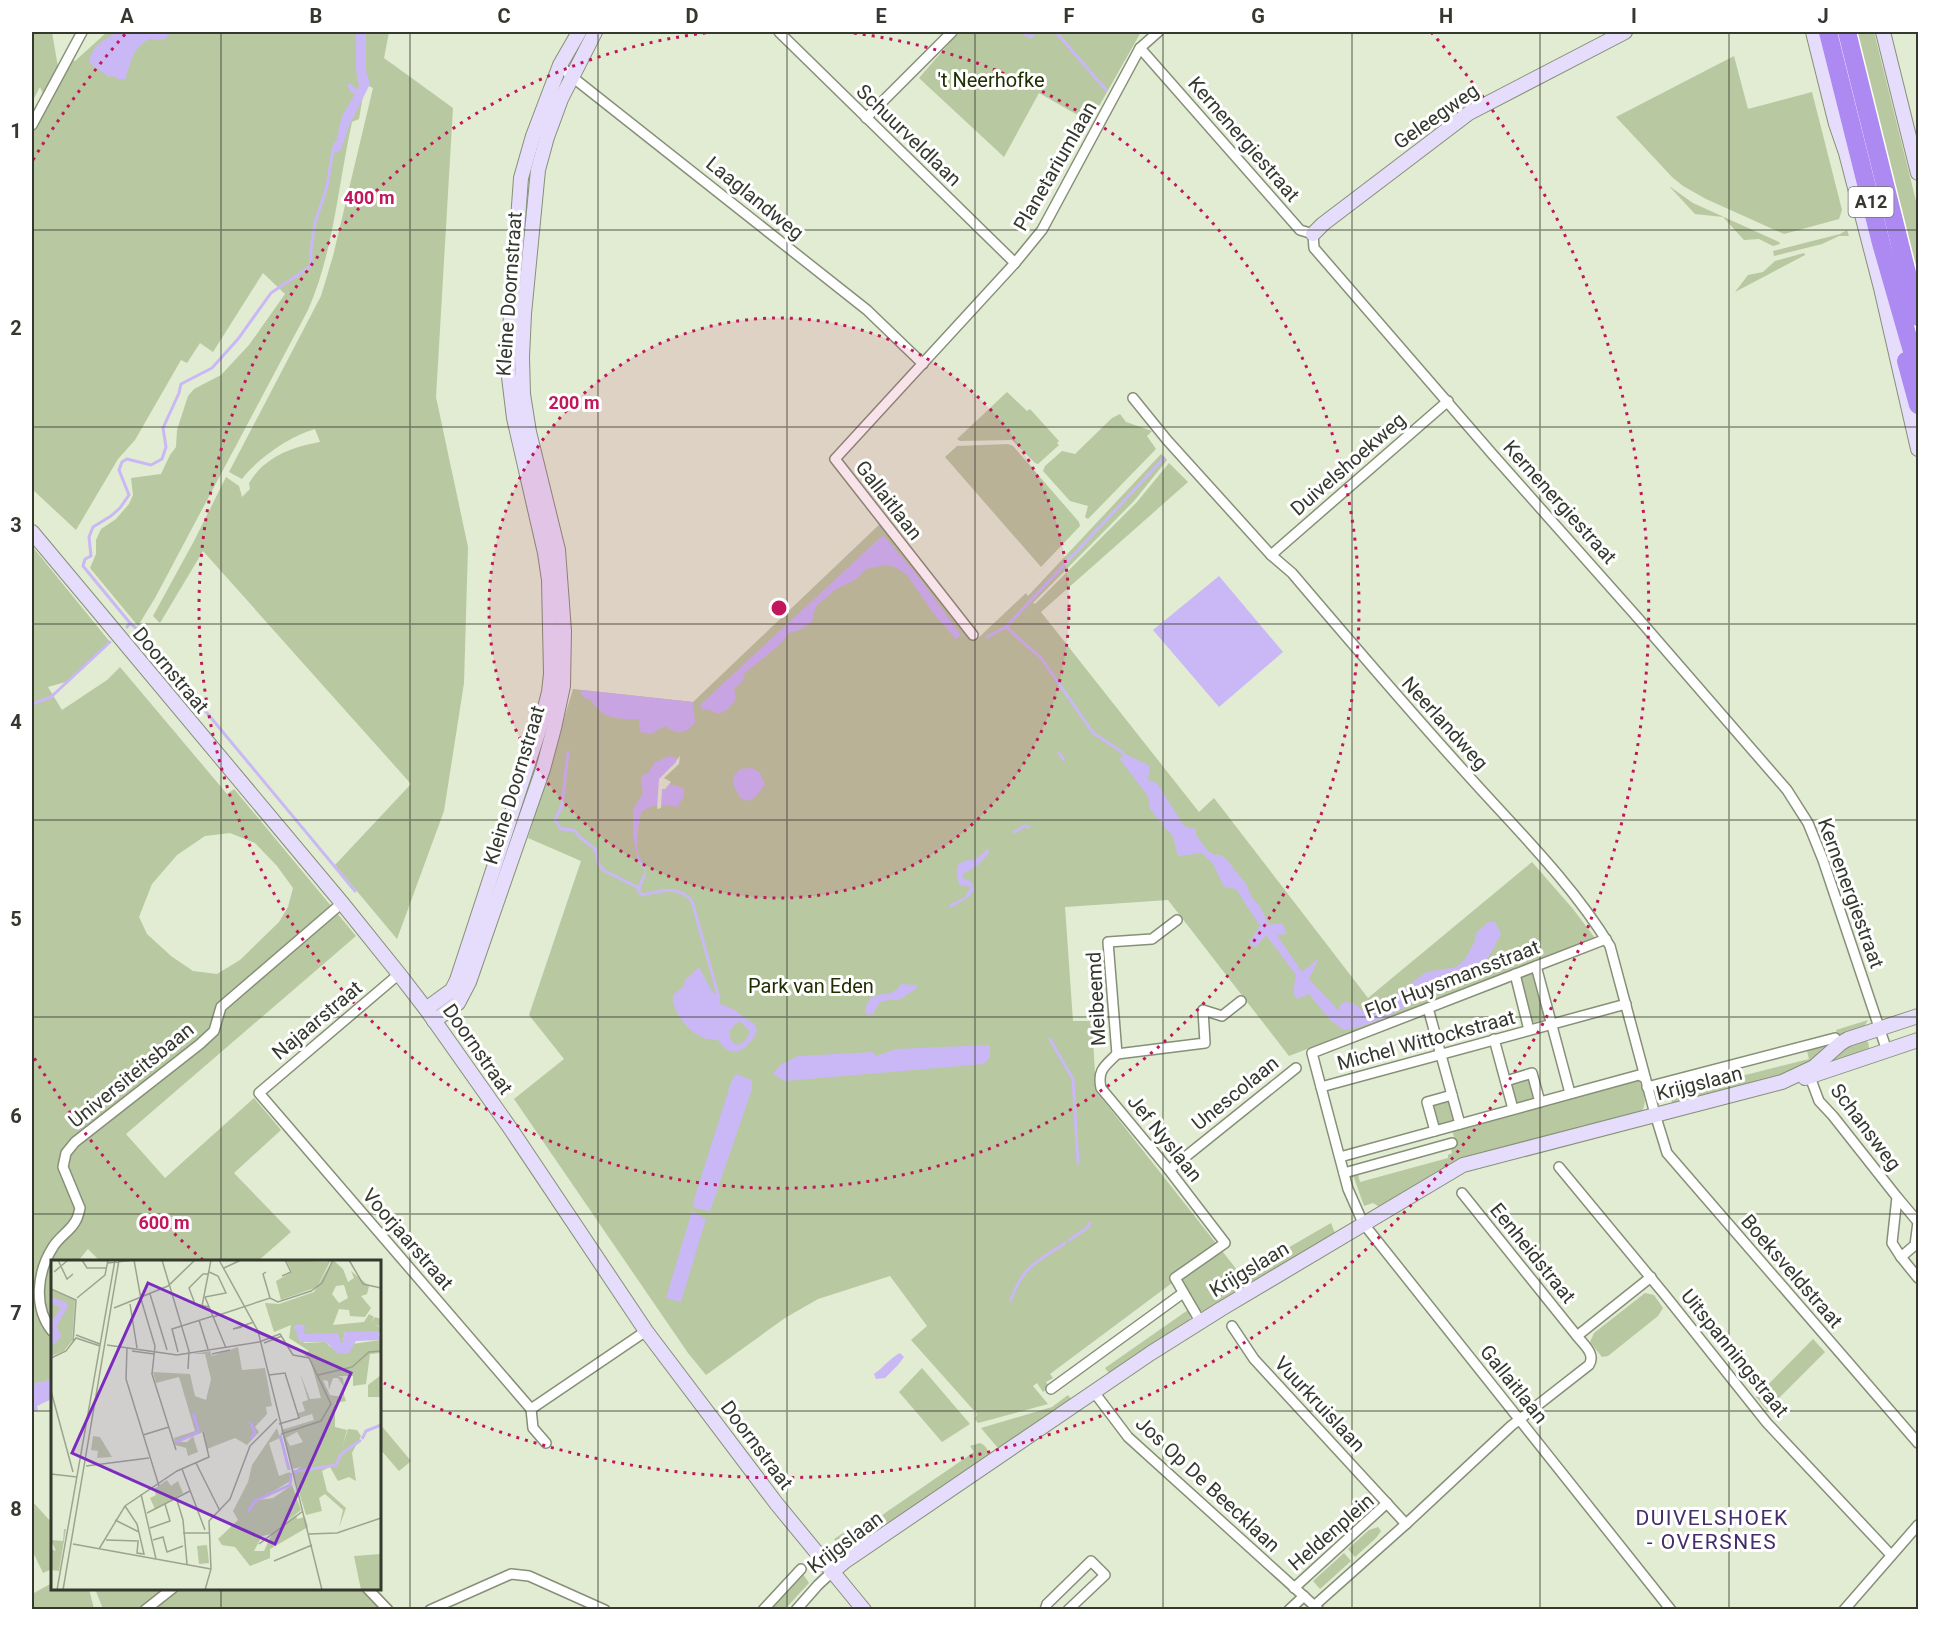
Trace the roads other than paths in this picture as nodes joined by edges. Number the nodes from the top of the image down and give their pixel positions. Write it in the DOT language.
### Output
graph roads {
  1 [pos="82,32"];
  2 [pos="579,32"];
  3 [pos="595,32"];
  4 [pos="779,32"];
  5 [pos="952,32"];
  6 [pos="1158,32"];
  7 [pos="1625,32"];
  8 [pos="1813,32"];
  9 [pos="1828,32"];
  10 [pos="1847,32"];
  11 [pos="1883,32"];
  12 [pos="1140,48"];
  13 [pos="560,65"];
  14 [pos="571,76"];
  15 [pos="549,113"];
  16 [pos="866,118"];
  17 [pos="1836,124"];
  18 [pos="32,125"];
  19 [pos="1918,173"];
  20 [pos="1313,234"];
  21 [pos="1015,263"];
  22 [pos="1881,288"];
  23 [pos="1918,317"];
  24 [pos="923,364"];
  25 [pos="1918,372"];
  26 [pos="1133,398"];
  27 [pos="1448,401"];
  28 [pos="1913,404"];
  29 [pos="1918,449"];
  30 [pos="32,532"];
  31 [pos="1271,555"];
  32 [pos="974,635"];
  33 [pos="342,903"];
  34 [pos="1177,920"];
  35 [pos="1606,939"];
  36 [pos="1536,966"];
  37 [pos="399,974"];
  38 [pos="1515,974"];
  39 [pos="1241,1002"];
  40 [pos="1626,1004"];
  41 [pos="1428,1008"];
  42 [pos="430,1015"];
  43 [pos="1918,1016"];
  44 [pos="1551,1024"];
  45 [pos="1880,1028"];
  46 [pos="1529,1030"];
  47 [pos="1835,1038"];
  48 [pos="1494,1039"];
  49 [pos="1918,1040"];
  50 [pos="1887,1051"];
  51 [pos="1117,1054"];
  52 [pos="1441,1054"];
  53 [pos="1296,1068"];
  54 [pos="1810,1077"];
  55 [pos="1506,1081"];
  56 [pos="1646,1082"];
  57 [pos="1782,1082"];
  58 [pos="1321,1088"];
  59 [pos="259,1093"];
  60 [pos="1569,1093"];
  61 [pos="1452,1095"];
  62 [pos="1540,1102"];
  63 [pos="1513,1109"];
  64 [pos="1654,1114"];
  65 [pos="1460,1124"];
  66 [pos="1435,1131"];
  67 [pos="1452,1143"];
  68 [pos="1340,1157"];
  69 [pos="1559,1167"];
  70 [pos="1169,1170"];
  71 [pos="1344,1173"];
  72 [pos="1462,1193"];
  73 [pos="1897,1197"];
  74 [pos="1363,1223"];
  75 [pos="1901,1257"];
  76 [pos="1651,1277"];
  77 [pos="1918,1278"];
  78 [pos="1183,1293"];
  79 [pos="1200,1321"];
  80 [pos="1232,1326"];
  81 [pos="51,1330"];
  82 [pos="646,1331"];
  83 [pos="1577,1336"];
  84 [pos="1051,1389"];
  85 [pos="1094,1392"];
  86 [pos="531,1409"];
  87 [pos="1520,1419"];
  88 [pos="546,1443"];
  89 [pos="1918,1443"];
  90 [pos="1386,1503"];
  91 [pos="1406,1524"];
  92 [pos="1918,1525"];
  93 [pos="1891,1555"];
  94 [pos="801,1569"];
  95 [pos="832,1572"];
  96 [pos="1294,1588"];
  97 [pos="170,1590"];
  98 [pos="370,1590"];
  99 [pos="1304,1596"];
  100 [pos="1316,1608"];
  101 [pos="145,1610"];
  102 [pos="388,1610"];
  103 [pos="430,1610"];
  104 [pos="604,1610"];
  105 [pos="763,1610"];
  106 [pos="796,1610"];
  107 [pos="864,1610"];
  108 [pos="1045,1610"];
  109 [pos="1068,1610"];
  110 [pos="1289,1610"];
  111 [pos="1671,1610"];
  112 [pos="1844,1610"];
  1 -- 18 [label="street"];
  2 -- 13 [label="street, Kleine Doornstraat"];
  3 -- 14 [label="street, Kleine Doornstraat"];
  4 -- 16 [label="street, Schuurveldlaan"];
  5 -- 16 [label="street"];
  6 -- 12 [label="street, Planetariumlaan"];
  7 -- 20 [label="street, Geleegweg"];
  8 -- 17 [label="street"];
  9 -- 25 [label="highway, A12"];
  10 -- 23 [label="highway, A12"];
  11 -- 19 [label="street"];
  12 -- 20 [label="street, Kernenergiestraat"];
  12 -- 21 [label="street, Planetariumlaan"];
  13 -- 14 [label="street, Laaglandweg"];
  13 -- 15 [label="street, Kleine Doornstraat"];
  14 -- 15 [label="street, Kleine Doornstraat"];
  14 -- 24 [label="street, Laaglandweg"];
  15 -- 42 [label="street, Kleine Doornstraat"];
  16 -- 21 [label="street, Schuurveldlaan"];
  17 -- 22 [label="street"];
  17 -- 28 [label="street"];
  20 -- 27 [label="street, Kernenergiestraat"];
  21 -- 24 [label="street, Planetariumlaan"];
  22 -- 28 [label="highway"];
  24 -- 32 [label="street, Gallaitlaan"];
  26 -- 31 [label="street, Neerlandweg"];
  27 -- 31 [label="street, Duivelshoekweg"];
  27 -- 45 [label="street, Kernenergiestraat"];
  28 -- 29 [label="street"];
  30 -- 33 [label="street, Doornstraat"];
  31 -- 35 [label="street, Neerlandweg"];
  33 -- 37 [label="street, Doornstraat"];
  33 -- 81 [label="street, Universiteitsbaan"];
  34 -- 51 [label="street, Meibeemd"];
  35 -- 36 [label="street, Flor Huysmansstraat"];
  35 -- 40 [label="street, Neerlandweg"];
  36 -- 38 [label="street, Flor Huysmansstraat"];
  36 -- 44 [label="street"];
  37 -- 42 [label="street, Doornstraat"];
  37 -- 59 [label="street, Najaarstraat"];
  38 -- 41 [label="street, Flor Huysmansstraat"];
  38 -- 46 [label="street"];
  39 -- 51 [label="street"];
  40 -- 44 [label="street, Michel Wittockstraat"];
  40 -- 56 [label="street, Neerlandweg"];
  41 -- 52 [label="street"];
  41 -- 58 [label="street, Flor Huysmansstraat"];
  42 -- 82 [label="street, Doornstraat"];
  43 -- 45 [label="street, Krijgslaan"];
  44 -- 46 [label="street, Michel Wittockstraat"];
  44 -- 60 [label="street"];
  45 -- 50 [label="street, Kernenergiestraat"];
  45 -- 57 [label="street, Krijgslaan"];
  46 -- 48 [label="street, Michel Wittockstraat"];
  47 -- 56 [label="street, Krijgslaan"];
  48 -- 52 [label="street, Michel Wittockstraat"];
  48 -- 55 [label="street"];
  49 -- 50 [label="street, Krijgslaan"];
  50 -- 54 [label="street, Krijgslaan"];
  51 -- 70 [label="street, Jef Nyslaan"];
  52 -- 58 [label="street, Michel Wittockstraat"];
  52 -- 61 [label="street"];
  53 -- 70 [label="street, Unescolaan"];
  54 -- 57 [label="street, Krijgslaan"];
  54 -- 73 [label="street, Schansweg"];
  55 -- 62 [label="street"];
  55 -- 63 [label="street"];
  56 -- 60 [label="street, Krijgslaan"];
  56 -- 64 [label="street, Neerlandweg"];
  57 -- 64 [label="street, Krijgslaan"];
  58 -- 68 [label="street, Michel Wittockstraat"];
  59 -- 86 [label="street, Voorjaarstraat"];
  60 -- 62 [label="street, Krijgslaan"];
  61 -- 65 [label="street"];
  61 -- 66 [label="street"];
  62 -- 63 [label="street, Krijgslaan"];
  63 -- 65 [label="street, Krijgslaan"];
  64 -- 74 [label="street, Krijgslaan"];
  64 -- 89 [label="street, Boeksveldstraat"];
  65 -- 66 [label="street, Krijgslaan"];
  66 -- 68 [label="street, Krijgslaan"];
  67 -- 71 [label="street"];
  68 -- 71 [label="street, Michel Wittockstraat"];
  69 -- 76 [label="street, Uitspanningstraat"];
  70 -- 78 [label="street, Jef Nyslaan"];
  71 -- 74 [label="street, Gallaitlaan"];
  72 -- 83 [label="street, Eenheidstraat"];
  73 -- 75 [label="street, Schansweg"];
  73 -- 75 [label="street, Schansweg"];
  74 -- 79 [label="street, Krijgslaan"];
  74 -- 87 [label="street, Gallaitlaan"];
  75 -- 77 [label="street, Schansweg"];
  76 -- 83 [label="street"];
  76 -- 93 [label="street, Uitspanningstraat"];
  78 -- 79 [label="street"];
  78 -- 84 [label="street"];
  79 -- 85 [label="street, Krijgslaan"];
  80 -- 90 [label="street, Vuurkruislaan"];
  82 -- 86 [label="street"];
  82 -- 95 [label="street, Doornstraat"];
  83 -- 87 [label="street, Eenheidstraat"];
  85 -- 95 [label="street, Krijgslaan"];
  85 -- 96 [label="street, Jos Op De Beecklaan"];
  86 -- 88 [label="street, Voorjaarstraat"];
  87 -- 91 [label="street"];
  87 -- 111 [label="street, Gallaitlaan"];
  90 -- 91 [label="street, Heldenplein"];
  90 -- 96 [label="street, Heldenplein"];
  91 -- 100 [label="street"];
  92 -- 93 [label="street"];
  93 -- 112 [label="street"];
  94 -- 105 [label="street, Krijgslaan"];
  95 -- 106 [label="street, Krijgslaan"];
  95 -- 107 [label="street, Doornstraat"];
  96 -- 99 [label="street, Jos Op De Beecklaan"];
  97 -- 101 [label="street"];
  98 -- 102 [label="street"];
  99 -- 100 [label="street, Jos Op De Beecklaan"];
  99 -- 110 [label="street"];
  103 -- 104 [label="street"];
  108 -- 109 [label="street"];
}
